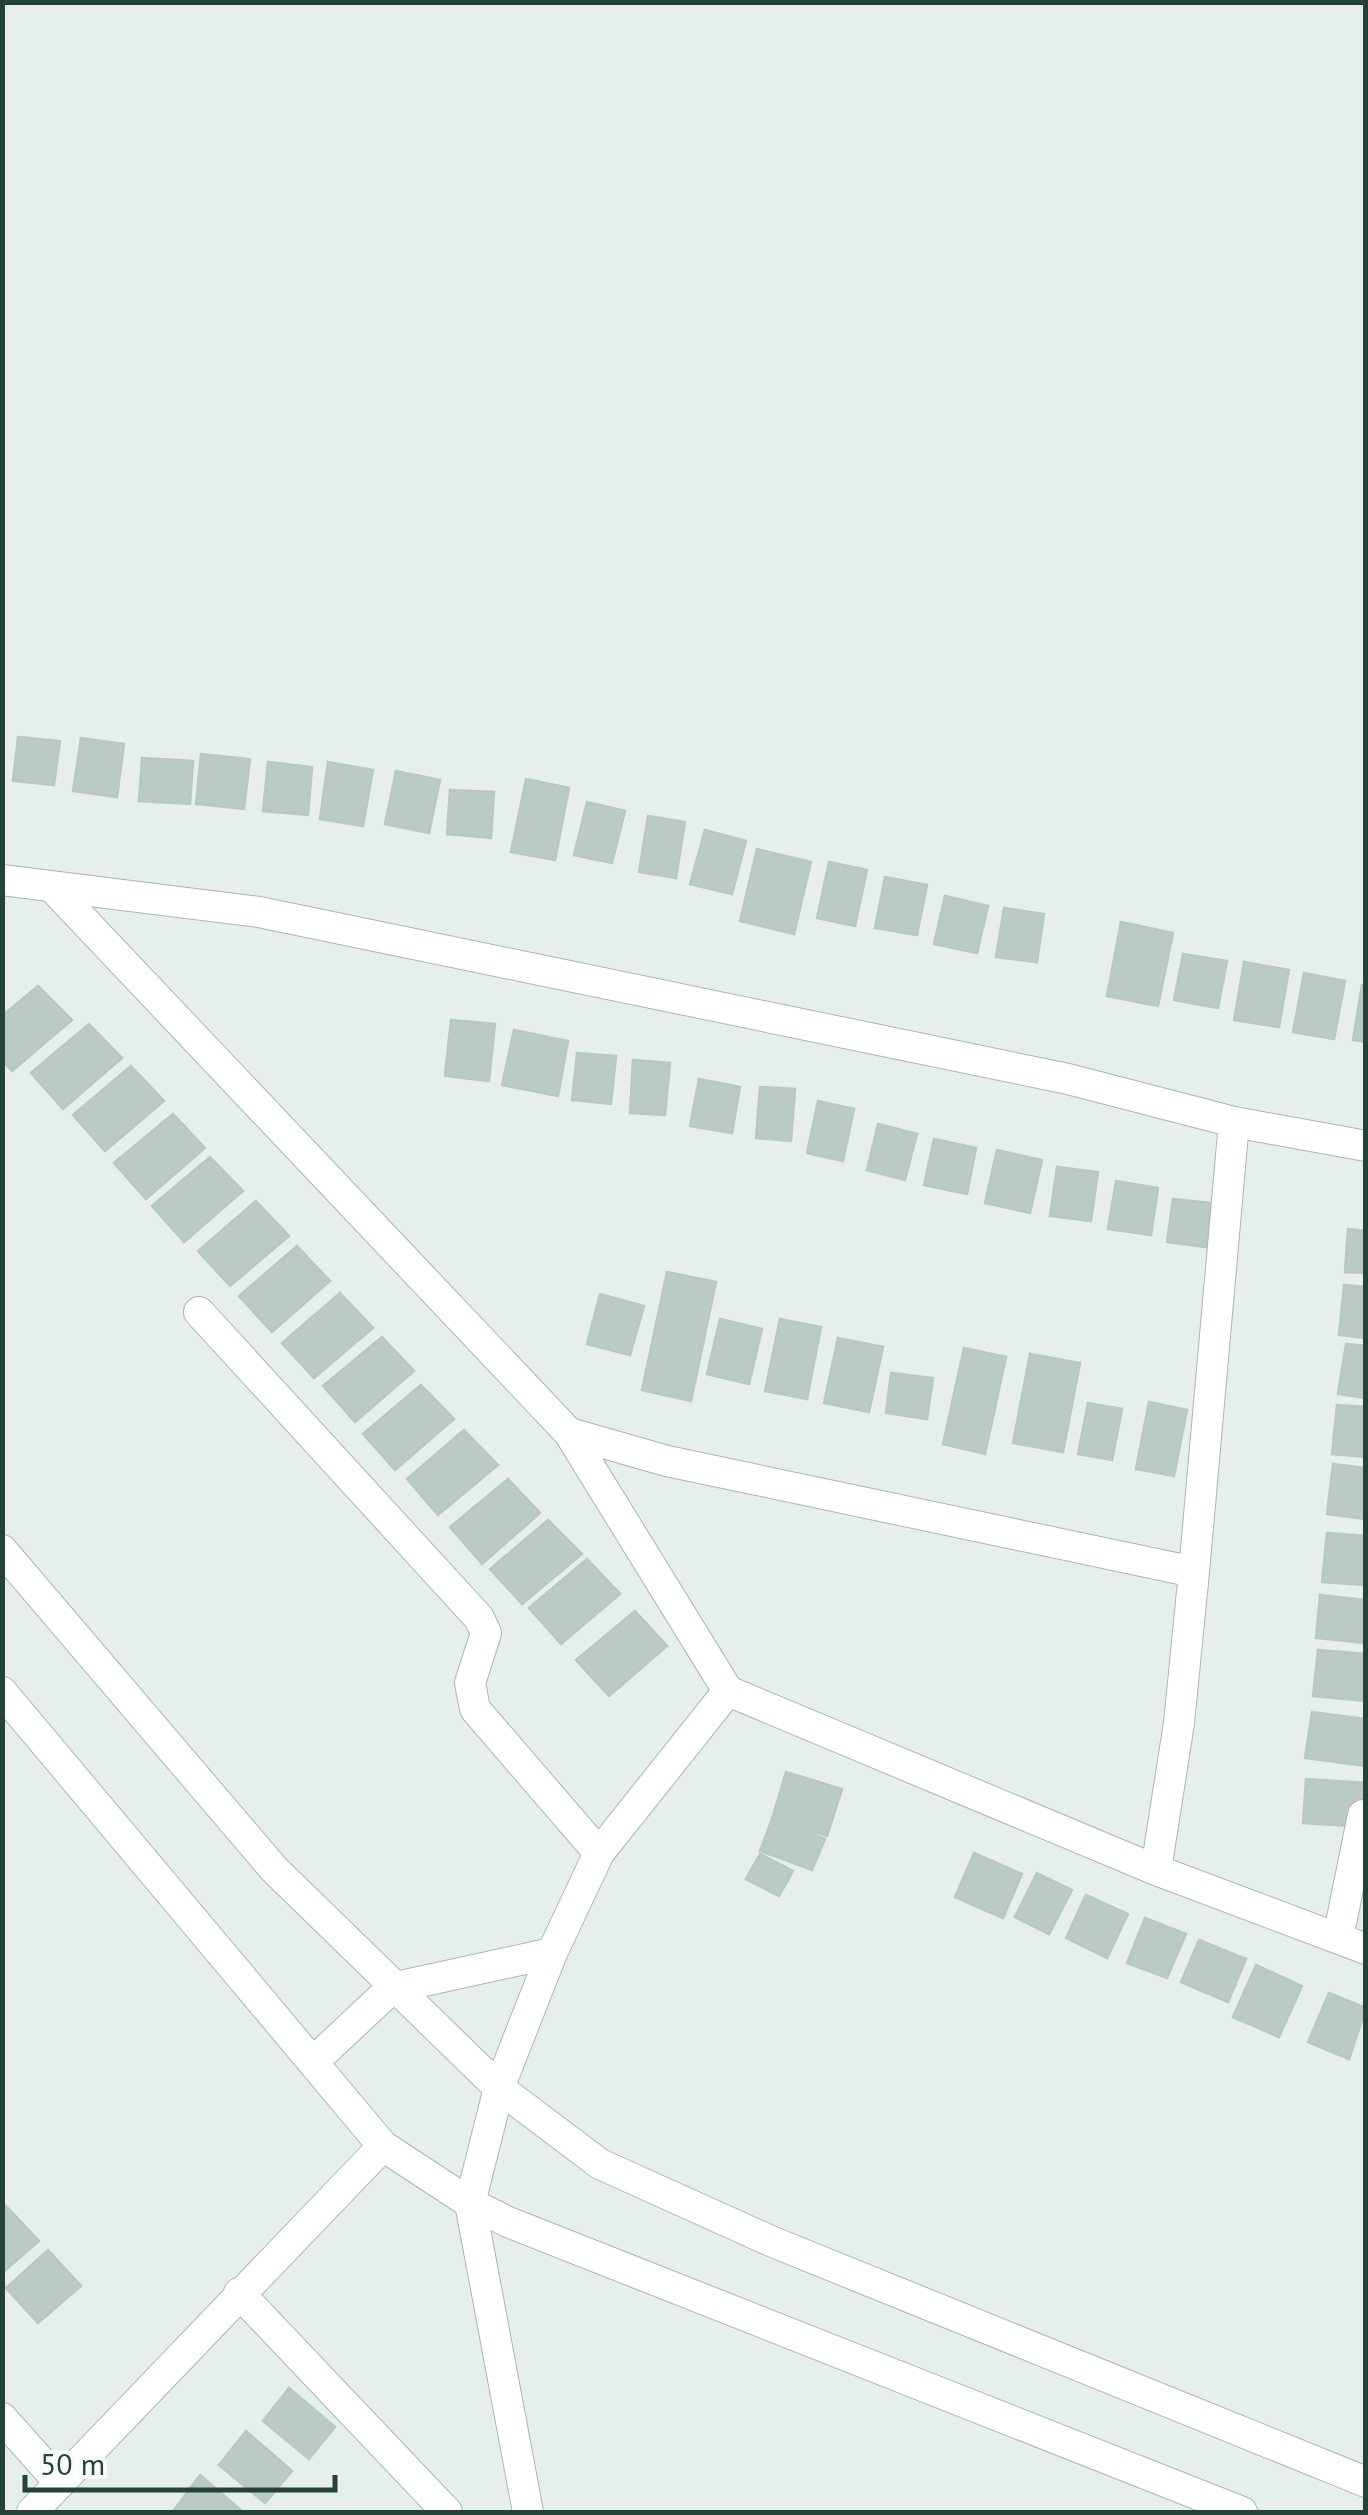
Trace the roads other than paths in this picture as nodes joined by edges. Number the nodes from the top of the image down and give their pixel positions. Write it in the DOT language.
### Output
graph roads {
  1 [pos="2,880"];
  2 [pos="52,888"];
  3 [pos="1234,1122"];
  4 [pos="1366,1146"];
  5 [pos="199,1312"];
  6 [pos="569,1433"];
  7 [pos="2,1550"];
  8 [pos="1194,1572"];
  9 [pos="728,1691"];
  10 [pos="2,1692"];
  11 [pos="1363,1815"];
  12 [pos="599,1853"];
  13 [pos="1156,1870"];
  14 [pos="1352,1944"];
  15 [pos="552,1953"];
  16 [pos="392,1988"];
  17 [pos="312,2062"];
  18 [pos="499,2088"];
  19 [pos="383,2146"];
  20 [pos="470,2204"];
  21 [pos="239,2293"];
  22 [pos="2,2418"];
  23 [pos="1366,2482"];
  24 [pos="60,2483"];
  25 [pos="32,2512"];
  26 [pos="448,2512"];
  27 [pos="528,2512"];
  28 [pos="1242,2512"];
  1 -- 2 [label="street"];
  2 -- 3 [label="street"];
  2 -- 6 [label="street"];
  3 -- 4 [label="street"];
  3 -- 8 [label="street"];
  5 -- 12 [label="street"];
  6 -- 8 [label="street"];
  6 -- 9 [label="street"];
  7 -- 16 [label="street"];
  8 -- 13 [label="street"];
  9 -- 12 [label="street"];
  9 -- 13 [label="street"];
  10 -- 17 [label="street"];
  11 -- 14 [label="street"];
  12 -- 15 [label="street"];
  13 -- 14 [label="street"];
  15 -- 16 [label="street"];
  15 -- 18 [label="street"];
  16 -- 17 [label="street"];
  16 -- 18 [label="street"];
  17 -- 19 [label="street"];
  18 -- 20 [label="street"];
  18 -- 23 [label="street"];
  19 -- 20 [label="street"];
  19 -- 21 [label="street"];
  20 -- 27 [label="street"];
  20 -- 28 [label="street"];
  21 -- 24 [label="street"];
  21 -- 26 [label="street"];
  22 -- 24 [label="street"];
  24 -- 25 [label="street"];
}
